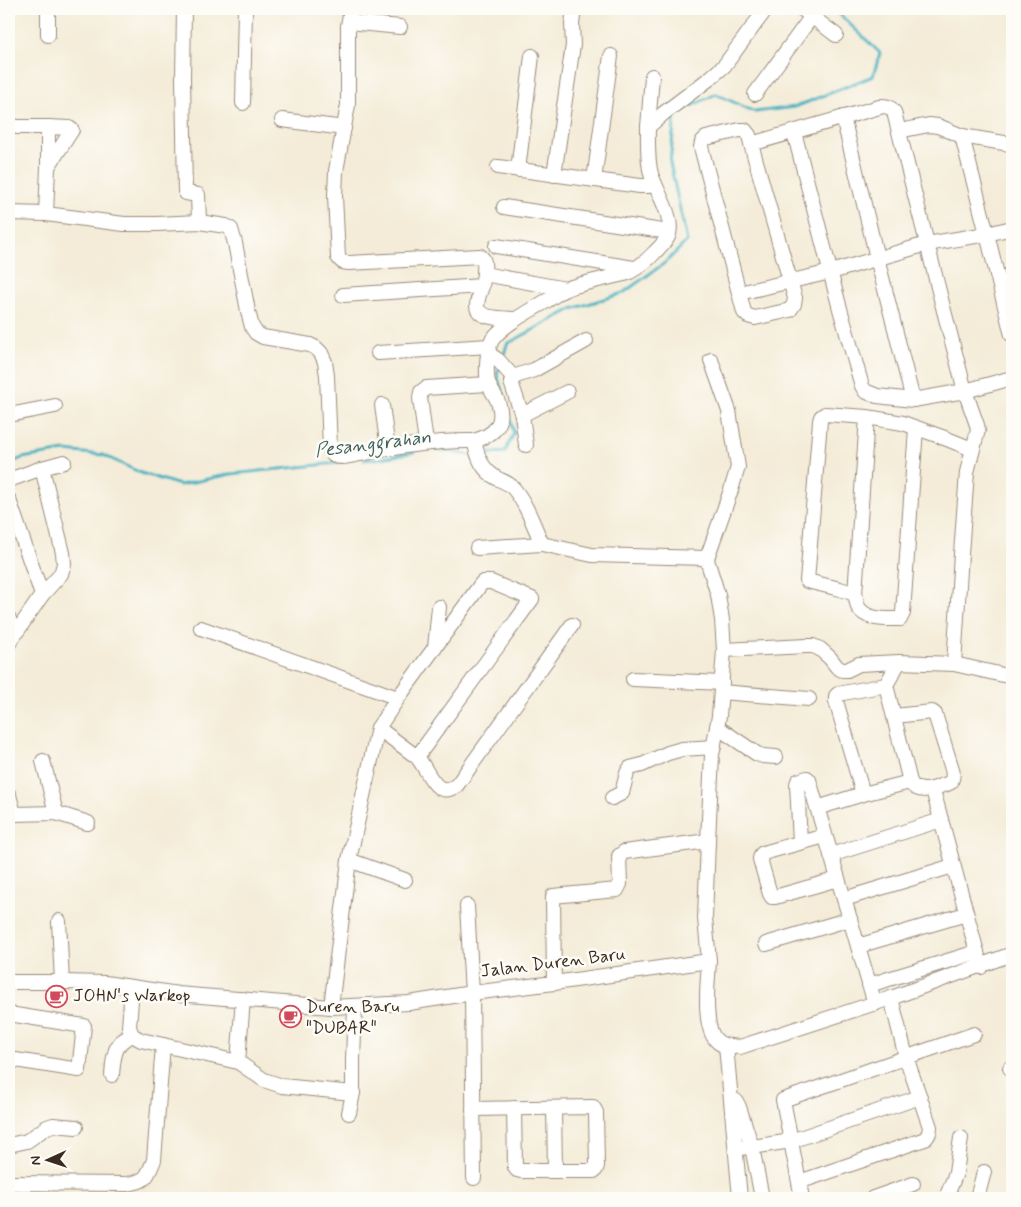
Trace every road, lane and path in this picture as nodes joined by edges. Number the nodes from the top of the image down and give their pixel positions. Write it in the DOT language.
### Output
graph roads {
  1 [pos="48,9"];
  2 [pos="184,9"];
  3 [pos="245,9"];
  4 [pos="574,9"];
  5 [pos="766,9"];
  6 [pos="807,13"];
  7 [pos="350,16"];
  8 [pos="400,27"];
  9 [pos="48,35"];
  10 [pos="836,35"];
  11 [pos="532,56"];
  12 [pos="611,56"];
  13 [pos="652,76"];
  14 [pos="754,94"];
  15 [pos="243,103"];
  16 [pos="843,118"];
  17 [pos="282,120"];
  18 [pos="9,124"];
  19 [pos="48,127"];
  20 [pos="344,128"];
  21 [pos="648,128"];
  22 [pos="899,131"];
  23 [pos="794,132"];
  24 [pos="962,136"];
  25 [pos="751,144"];
  26 [pos="1011,148"];
  27 [pos="48,166"];
  28 [pos="498,167"];
  29 [pos="518,170"];
  30 [pos="554,175"];
  31 [pos="594,180"];
  32 [pos="655,184"];
  33 [pos="504,207"];
  34 [pos="9,213"];
  35 [pos="46,214"];
  36 [pos="199,222"];
  37 [pos="1012,228"];
  38 [pos="669,232"];
  39 [pos="987,234"];
  40 [pos="927,244"];
  41 [pos="496,246"];
  42 [pos="877,258"];
  43 [pos="636,269"];
  44 [pos="831,272"];
  45 [pos="483,280"];
  46 [pos="790,281"];
  47 [pos="566,289"];
  48 [pos="739,293"];
  49 [pos="343,295"];
  50 [pos="516,319"];
  51 [pos="1012,335"];
  52 [pos="586,341"];
  53 [pos="378,353"];
  54 [pos="492,353"];
  55 [pos="711,360"];
  56 [pos="513,377"];
  57 [pos="1012,378"];
  58 [pos="488,384"];
  59 [pos="965,391"];
  60 [pos="567,392"];
  61 [pos="913,400"];
  62 [pos="382,405"];
  63 [pos="55,406"];
  64 [pos="9,415"];
  65 [pos="522,415"];
  66 [pos="867,417"];
  67 [pos="916,428"];
  68 [pos="975,441"];
  69 [pos="426,443"];
  70 [pos="475,445"];
  71 [pos="526,445"];
  72 [pos="388,449"];
  73 [pos="64,462"];
  74 [pos="42,468"];
  75 [pos="9,480"];
  76 [pos="9,500"];
  77 [pos="542,544"];
  78 [pos="478,548"];
  79 [pos="707,558"];
  80 [pos="856,594"];
  81 [pos="42,596"];
  82 [pos="439,607"];
  83 [pos="9,619"];
  84 [pos="572,625"];
  85 [pos="201,628"];
  86 [pos="12,640"];
  87 [pos="435,649"];
  88 [pos="724,650"];
  89 [pos="899,662"];
  90 [pos="954,664"];
  91 [pos="1012,677"];
  92 [pos="634,679"];
  93 [pos="886,686"];
  94 [pos="721,687"];
  95 [pos="398,698"];
  96 [pos="809,699"];
  97 [pos="894,716"];
  98 [pos="378,728"];
  99 [pos="718,728"];
  100 [pos="714,747"];
  101 [pos="417,757"];
  102 [pos="776,757"];
  103 [pos="43,761"];
  104 [pos="910,782"];
  105 [pos="933,790"];
  106 [pos="863,794"];
  107 [pos="9,795"];
  108 [pos="612,798"];
  109 [pos="817,808"];
  110 [pos="56,813"];
  111 [pos="12,815"];
  112 [pos="941,820"];
  113 [pos="88,823"];
  114 [pos="825,836"];
  115 [pos="708,841"];
  116 [pos="800,842"];
  117 [pos="831,855"];
  118 [pos="349,860"];
  119 [pos="953,866"];
  120 [pos="838,879"];
  121 [pos="405,880"];
  122 [pos="844,899"];
  123 [pos="467,906"];
  124 [pos="966,914"];
  125 [pos="850,919"];
  126 [pos="59,921"];
  127 [pos="766,944"];
  128 [pos="858,946"];
  129 [pos="977,952"];
  130 [pos="1012,954"];
  131 [pos="709,961"];
  132 [pos="981,967"];
  133 [pos="9,982"];
  134 [pos="62,982"];
  135 [pos="554,983"];
  136 [pos="870,985"];
  137 [pos="132,987"];
  138 [pos="472,993"];
  139 [pos="891,998"];
  140 [pos="243,999"];
  141 [pos="875,1004"];
  142 [pos="355,1006"];
  143 [pos="331,1007"];
  144 [pos="9,1014"];
  145 [pos="974,1034"];
  146 [pos="132,1035"];
  147 [pos="163,1045"];
  148 [pos="726,1046"];
  149 [pos="906,1057"];
  150 [pos="9,1059"];
  151 [pos="238,1062"];
  152 [pos="112,1075"];
  153 [pos="730,1090"];
  154 [pos="353,1093"];
  155 [pos="920,1097"];
  156 [pos="514,1108"];
  157 [pos="554,1108"];
  158 [pos="473,1109"];
  159 [pos="349,1113"];
  160 [pos="76,1127"];
  161 [pos="961,1138"];
  162 [pos="791,1141"];
  163 [pos="9,1145"];
  164 [pos="752,1147"];
  165 [pos="736,1148"];
  166 [pos="555,1171"];
  167 [pos="984,1172"];
  168 [pos="474,1178"];
  169 [pos="799,1182"];
  170 [pos="9,1183"];
  171 [pos="913,1184"];
  172 [pos="740,1198"];
  173 [pos="762,1198"];
  174 [pos="802,1198"];
  175 [pos="873,1198"];
  176 [pos="946,1198"];
  177 [pos="977,1198"];
  1 -- 9 [label="street"];
  2 -- 36 [label="street"];
  3 -- 15 [label="street"];
  4 -- 30 [label="street"];
  5 -- 21 [label="street"];
  6 -- 10 [label="street"];
  6 -- 14 [label="street"];
  7 -- 8 [label="street"];
  7 -- 20 [label="street"];
  11 -- 29 [label="street"];
  12 -- 31 [label="street"];
  13 -- 21 [label="street"];
  16 -- 22 [label="street"];
  16 -- 23 [label="street"];
  16 -- 42 [label="street"];
  17 -- 20 [label="street"];
  18 -- 19 [label="street"];
  19 -- 27 [label="street"];
  19 -- 27 [label="street"];
  20 -- 45 [label="street"];
  21 -- 32 [label="street"];
  22 -- 24 [label="street"];
  22 -- 40 [label="street"];
  23 -- 25 [label="street"];
  23 -- 44 [label="street"];
  24 -- 26 [label="street"];
  24 -- 39 [label="street"];
  25 -- 46 [label="street"];
  25 -- 48 [label="street"];
  27 -- 35 [label="street"];
  28 -- 29 [label="street"];
  29 -- 30 [label="street"];
  30 -- 31 [label="street"];
  31 -- 32 [label="street"];
  32 -- 38 [label="street"];
  33 -- 38 [label="street"];
  34 -- 35 [label="street"];
  35 -- 36 [label="street"];
  36 -- 72 [label="street"];
  37 -- 39 [label="street"];
  38 -- 43 [label="street"];
  39 -- 40 [label="street"];
  39 -- 51 [label="street"];
  40 -- 42 [label="street"];
  40 -- 59 [label="street"];
  41 -- 43 [label="street"];
  42 -- 44 [label="street"];
  42 -- 61 [label="street"];
  43 -- 47 [label="street"];
  44 -- 46 [label="street"];
  44 -- 61 [label="street"];
  45 -- 47 [label="street"];
  45 -- 49 [label="street"];
  45 -- 50 [label="street"];
  46 -- 48 [label="street"];
  46 -- 48 [label="street"];
  47 -- 50 [label="street"];
  50 -- 54 [label="street"];
  52 -- 56 [label="street"];
  53 -- 54 [label="street"];
  54 -- 56 [label="street"];
  54 -- 58 [label="street"];
  55 -- 79 [label="street"];
  56 -- 65 [label="street"];
  57 -- 59 [label="street"];
  58 -- 69 [label="street"];
  58 -- 70 [label="street"];
  59 -- 61 [label="street"];
  59 -- 68 [label="street"];
  60 -- 65 [label="street"];
  62 -- 72 [label="street"];
  63 -- 64 [label="street"];
  65 -- 71 [label="street"];
  66 -- 67 [label="street"];
  66 -- 80 [label="street"];
  66 -- 80 [label="street"];
  67 -- 68 [label="street"];
  67 -- 80 [label="street"];
  68 -- 90 [label="street"];
  69 -- 70 [label="street"];
  69 -- 72 [label="street"];
  70 -- 77 [label="street"];
  73 -- 74 [label="street"];
  74 -- 75 [label="street"];
  74 -- 81 [label="street"];
  76 -- 81 [label="street"];
  77 -- 78 [label="street"];
  77 -- 79 [label="street"];
  79 -- 88 [label="street"];
  81 -- 86 [label="street"];
  82 -- 87 [label="street"];
  83 -- 86 [label="street"];
  84 -- 101 [label="street"];
  85 -- 95 [label="street"];
  87 -- 95 [label="street"];
  87 -- 101 [label="street"];
  88 -- 89 [label="street"];
  88 -- 94 [label="street"];
  89 -- 90 [label="street"];
  89 -- 93 [label="street"];
  90 -- 91 [label="street"];
  92 -- 94 [label="street"];
  93 -- 97 [label="street"];
  93 -- 106 [label="street"];
  94 -- 96 [label="street"];
  94 -- 99 [label="street"];
  95 -- 98 [label="street"];
  97 -- 104 [label="street"];
  97 -- 105 [label="street"];
  98 -- 101 [label="street"];
  98 -- 118 [label="street"];
  99 -- 100 [label="street"];
  99 -- 102 [label="street"];
  100 -- 108 [label="street"];
  100 -- 115 [label="street"];
  103 -- 110 [label="street"];
  104 -- 105 [label="street"];
  104 -- 106 [label="street"];
  105 -- 112 [label="street"];
  106 -- 109 [label="street"];
  107 -- 111 [label="street"];
  109 -- 114 [label="street"];
  109 -- 116 [label="street"];
  110 -- 111 [label="street"];
  110 -- 113 [label="street"];
  112 -- 117 [label="street"];
  112 -- 119 [label="street"];
  114 -- 116 [label="street"];
  114 -- 117 [label="street"];
  115 -- 131 [label="street"];
  115 -- 135 [label="street"];
  116 -- 120 [label="street"];
  117 -- 120 [label="street"];
  118 -- 121 [label="street"];
  118 -- 143 [label="street"];
  119 -- 122 [label="street"];
  119 -- 124 [label="street"];
  120 -- 122 [label="street"];
  122 -- 125 [label="street"];
  123 -- 138 [label="street"];
  124 -- 128 [label="street"];
  124 -- 129 [label="street"];
  125 -- 127 [label="street"];
  125 -- 128 [label="street"];
  126 -- 134 [label="street"];
  128 -- 136 [label="street"];
  129 -- 132 [label="street"];
  129 -- 136 [label="street"];
  130 -- 132 [label="street"];
  131 -- 135 [label="street, Jalan Duren Baru"];
  131 -- 148 [label="street"];
  132 -- 139 [label="street"];
  133 -- 134 [label="street, Jalan Duren Baru"];
  134 -- 137 [label="street, Jalan Duren Baru"];
  135 -- 138 [label="street, Jalan Duren Baru"];
  136 -- 141 [label="street"];
  137 -- 140 [label="street, Jalan Duren Baru"];
  137 -- 146 [label="street"];
  138 -- 142 [label="street, Jalan Duren Baru"];
  138 -- 158 [label="street"];
  139 -- 141 [label="street"];
  139 -- 149 [label="street"];
  140 -- 143 [label="street, Jalan Duren Baru"];
  140 -- 151 [label="street"];
  141 -- 148 [label="street"];
  142 -- 143 [label="street, Jalan Duren Baru"];
  142 -- 154 [label="street"];
  144 -- 150 [label="street"];
  145 -- 149 [label="street"];
  146 -- 147 [label="street"];
  146 -- 152 [label="street"];
  147 -- 151 [label="street"];
  147 -- 170 [label="street"];
  148 -- 153 [label="street"];
  149 -- 155 [label="street"];
  149 -- 162 [label="street"];
  151 -- 154 [label="street"];
  153 -- 164 [label="street"];
  153 -- 165 [label="street"];
  154 -- 159 [label="street"];
  155 -- 162 [label="street"];
  155 -- 169 [label="street"];
  156 -- 157 [label="street"];
  156 -- 158 [label="street"];
  156 -- 166 [label="street"];
  157 -- 166 [label="street"];
  157 -- 166 [label="street"];
  158 -- 168 [label="street"];
  160 -- 163 [label="street"];
  161 -- 176 [label="street"];
  162 -- 164 [label="street"];
  162 -- 169 [label="street"];
  164 -- 165 [label="street"];
  164 -- 173 [label="street"];
  165 -- 172 [label="street"];
  167 -- 177 [label="street"];
  169 -- 174 [label="street"];
  171 -- 175 [label="street"];
}
